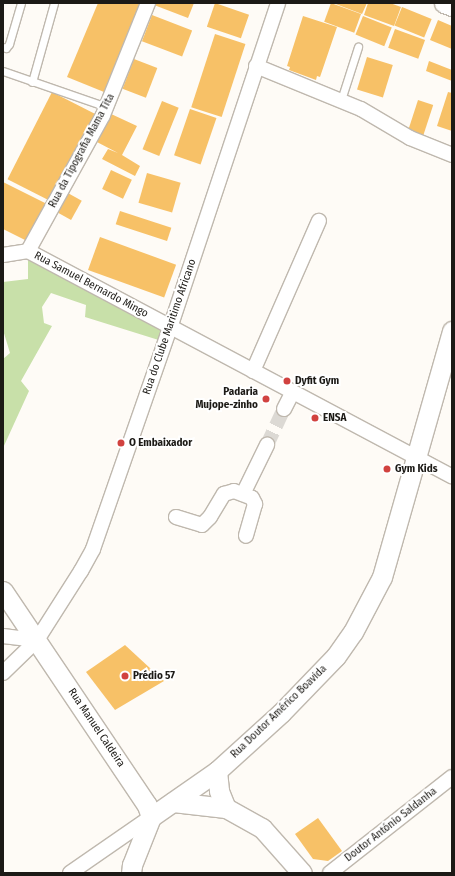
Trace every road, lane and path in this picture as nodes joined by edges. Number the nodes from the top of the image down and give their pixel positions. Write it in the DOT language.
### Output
graph roads {
  1 [pos="21,3"];
  2 [pos="54,3"];
  3 [pos="148,3"];
  4 [pos="278,3"];
  5 [pos="444,3"];
  6 [pos="452,6"];
  7 [pos="3,47"];
  8 [pos="358,47"];
  9 [pos="256,66"];
  10 [pos="3,71"];
  11 [pos="32,82"];
  12 [pos="341,100"];
  13 [pos="107,107"];
  14 [pos="452,155"];
  15 [pos="319,221"];
  16 [pos="28,251"];
  17 [pos="3,255"];
  18 [pos="171,325"];
  19 [pos="452,331"];
  20 [pos="253,372"];
  21 [pos="292,393"];
  22 [pos="284,409"];
  23 [pos="267,445"];
  24 [pos="416,459"];
  25 [pos="452,476"];
  26 [pos="243,494"];
  27 [pos="176,517"];
  28 [pos="246,536"];
  29 [pos="3,591"];
  30 [pos="3,636"];
  31 [pos="37,640"];
  32 [pos="3,672"];
  33 [pos="217,771"];
  34 [pos="452,777"];
  35 [pos="173,802"];
  36 [pos="226,808"];
  37 [pos="151,817"];
  38 [pos="70,873"];
  39 [pos="131,873"];
  40 [pos="302,873"];
  41 [pos="330,873"];
  1 -- 7 [label="lane"];
  2 -- 11 [label="lane"];
  3 -- 13 [label="street, Rua da Tipografia Mama Tita"];
  4 -- 9 [label="street, Rua do Clube Maritimo Africano"];
  5 -- 6 [label="street"];
  8 -- 12 [label="lane"];
  9 -- 12 [label="street"];
  9 -- 18 [label="street, Rua do Clube Maritimo Africano"];
  10 -- 11 [label="lane"];
  11 -- 13 [label="lane"];
  12 -- 14 [label="street"];
  13 -- 16 [label="street, Rua da Tipografia Mama Tita"];
  15 -- 20 [label="street"];
  16 -- 17 [label="street"];
  16 -- 18 [label="street, Rua Samuel Bernardo Mingo"];
  18 -- 20 [label="street, Rua Samuel Bernardo Mingo"];
  18 -- 31 [label="street, Rua do Clube Maritimo Africano"];
  19 -- 24 [label="street, Rua Doutor Américo Boavida"];
  20 -- 21 [label="street, Rua Samuel Bernardo Mingo"];
  21 -- 22 [label="street"];
  21 -- 24 [label="street, Rua Samuel Bernardo Mingo"];
  23 -- 26 [label="street"];
  24 -- 25 [label="street, Rua Samuel Bernardo Mingo"];
  24 -- 33 [label="street, Rua Doutor Américo Boavida"];
  26 -- 27 [label="street"];
  26 -- 28 [label="street"];
  29 -- 31 [label="street, Rua Manuel Caldeira"];
  30 -- 31 [label="street"];
  31 -- 32 [label="street, Rua do Clube Maritimo Africano"];
  31 -- 37 [label="street, Rua Manuel Caldeira"];
  33 -- 35 [label="street, Rua Doutor Américo Boavida"];
  33 -- 36 [label="street"];
  34 -- 41 [label="street, Doutor António Saldanha"];
  35 -- 36 [label="street"];
  35 -- 37 [label="street, Rua Doutor Américo Boavida"];
  36 -- 40 [label="street"];
  37 -- 38 [label="street"];
  37 -- 39 [label="street"];
}
